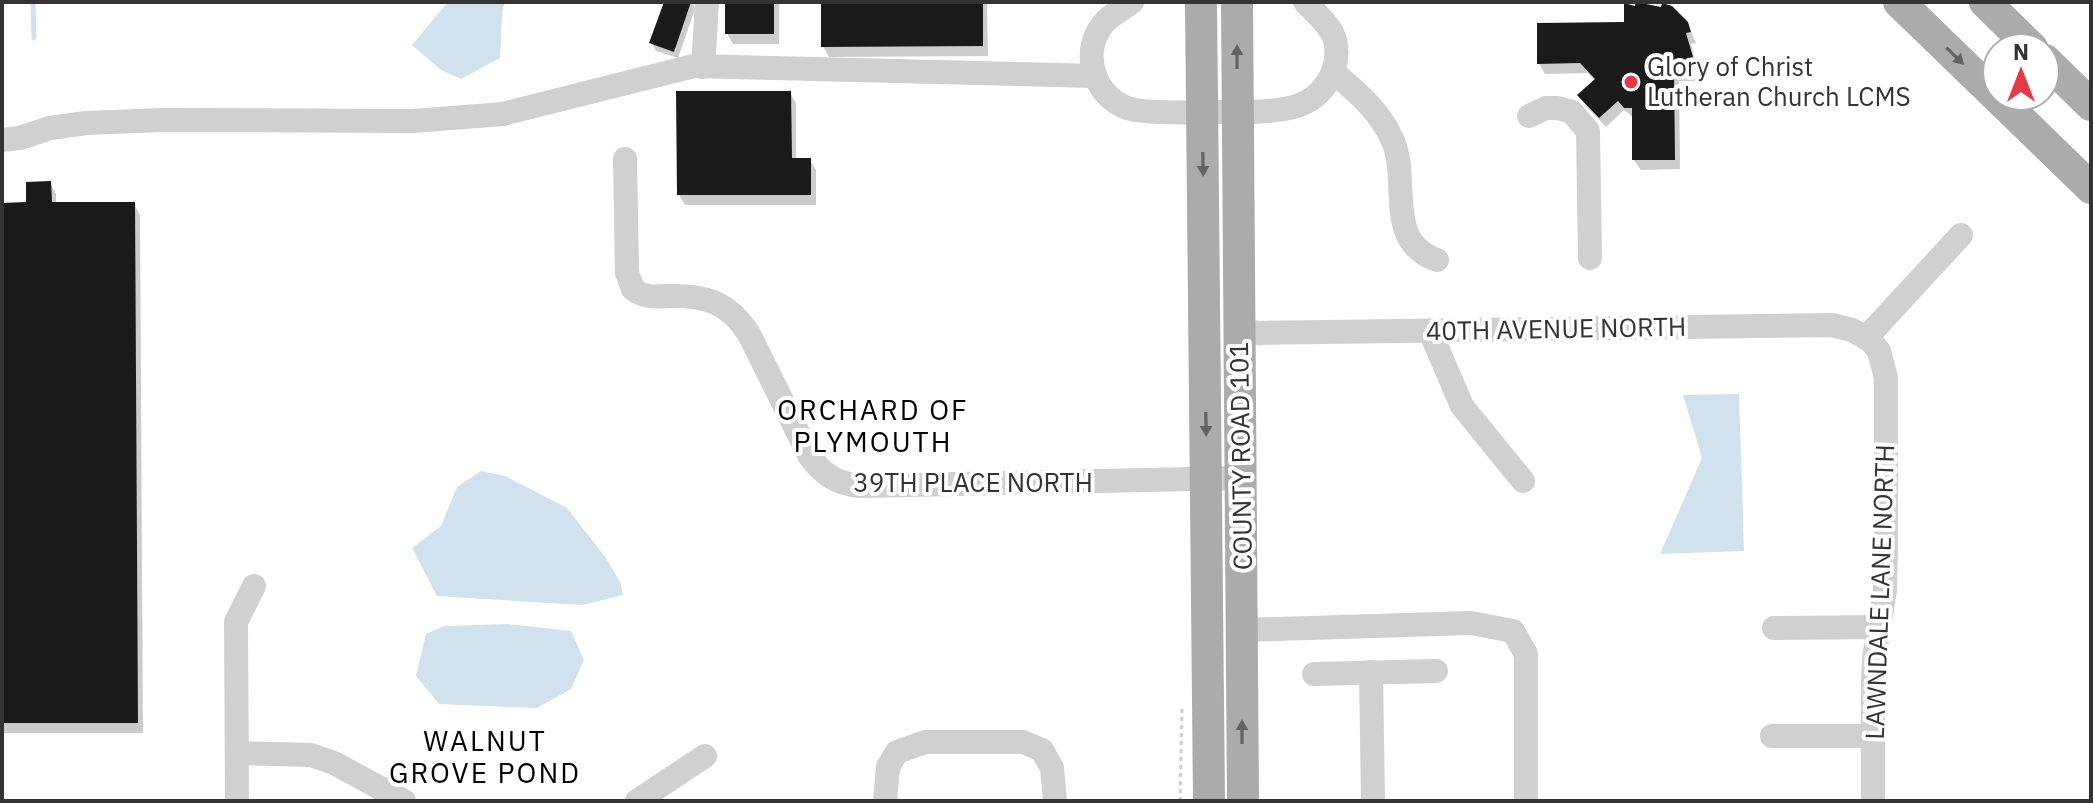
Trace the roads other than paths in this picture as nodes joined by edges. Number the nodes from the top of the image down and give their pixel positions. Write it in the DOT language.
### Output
graph roads {
  1 [pos="707,2"];
  2 [pos="1132,2"];
  3 [pos="1201,2"];
  4 [pos="1237,2"];
  5 [pos="1305,2"];
  6 [pos="1899,2"];
  7 [pos="1985,2"];
  8 [pos="2016,32"];
  9 [pos="703,67"];
  10 [pos="1333,72"];
  11 [pos="1095,76"];
  12 [pos="2061,76"];
  13 [pos="2091,105"];
  14 [pos="1203,112"];
  15 [pos="1238,112"];
  16 [pos="1529,116"];
  17 [pos="2,140"];
  18 [pos="625,159"];
  19 [pos="2091,188"];
  20 [pos="1961,235"];
  21 [pos="1590,258"];
  22 [pos="1437,260"];
  23 [pos="1239,331"];
  24 [pos="1430,331"];
  25 [pos="1868,339"];
  26 [pos="1241,478"];
  27 [pos="1206,479"];
  28 [pos="1523,481"];
  29 [pos="254,586"];
  30 [pos="1879,627"];
  31 [pos="1774,628"];
  32 [pos="1242,630"];
  33 [pos="1436,671"];
  34 [pos="1371,672"];
  35 [pos="1314,674"];
  36 [pos="1772,736"];
  37 [pos="1873,736"];
  38 [pos="237,753"];
  39 [pos="705,756"];
  40 [pos="1526,798"];
  41 [pos="237,801"];
  42 [pos="404,801"];
  43 [pos="637,801"];
  44 [pos="885,801"];
  45 [pos="1055,801"];
  46 [pos="1209,801"];
  47 [pos="1243,801"];
  48 [pos="1373,801"];
  49 [pos="1873,801"];
  1 -- 9 [label="street"];
  2 -- 11 [label="street"];
  3 -- 14 [label="main road, COUNTY ROAD 101"];
  15 -- 4 [label="main road, COUNTY ROAD 101, one-way"];
  5 -- 10 [label="street"];
  6 -- 19 [label="main road, one-way"];
  7 -- 8 [label="main road"];
  9 -- 11 [label="street"];
  9 -- 17 [label="street"];
  10 -- 15 [label="street"];
  10 -- 22 [label="street"];
  11 -- 14 [label="street"];
  12 -- 13 [label="main road"];
  14 -- 15 [label="street"];
  14 -- 27 [label="main road, COUNTY ROAD 101, one-way"];
  15 -- 23 [label="main road, COUNTY ROAD 101"];
  16 -- 21 [label="street"];
  18 -- 27 [label="street, 39TH PLACE NORTH"];
  20 -- 25 [label="street"];
  23 -- 24 [label="street, 40TH AVENUE NORTH"];
  23 -- 26 [label="main road, COUNTY ROAD 101"];
  24 -- 25 [label="street, 40TH AVENUE NORTH"];
  24 -- 28 [label="street"];
  25 -- 30 [label="street, LAWNDALE LANE NORTH"];
  26 -- 27 [label="street, 39TH PLACE NORTH"];
  26 -- 32 [label="main road, COUNTY ROAD 101"];
  27 -- 46 [label="main road, COUNTY ROAD 101"];
  29 -- 38 [label="street"];
  30 -- 31 [label="street"];
  30 -- 37 [label="street, LAWNDALE LANE NORTH"];
  32 -- 40 [label="street"];
  47 -- 32 [label="main road, COUNTY ROAD 101, one-way"];
  33 -- 34 [label="street"];
  34 -- 35 [label="street"];
  34 -- 48 [label="street"];
  36 -- 37 [label="street"];
  37 -- 49 [label="street, LAWNDALE LANE NORTH"];
  38 -- 41 [label="street"];
  38 -- 42 [label="street"];
  39 -- 43 [label="street"];
  44 -- 45 [label="street"];
}
